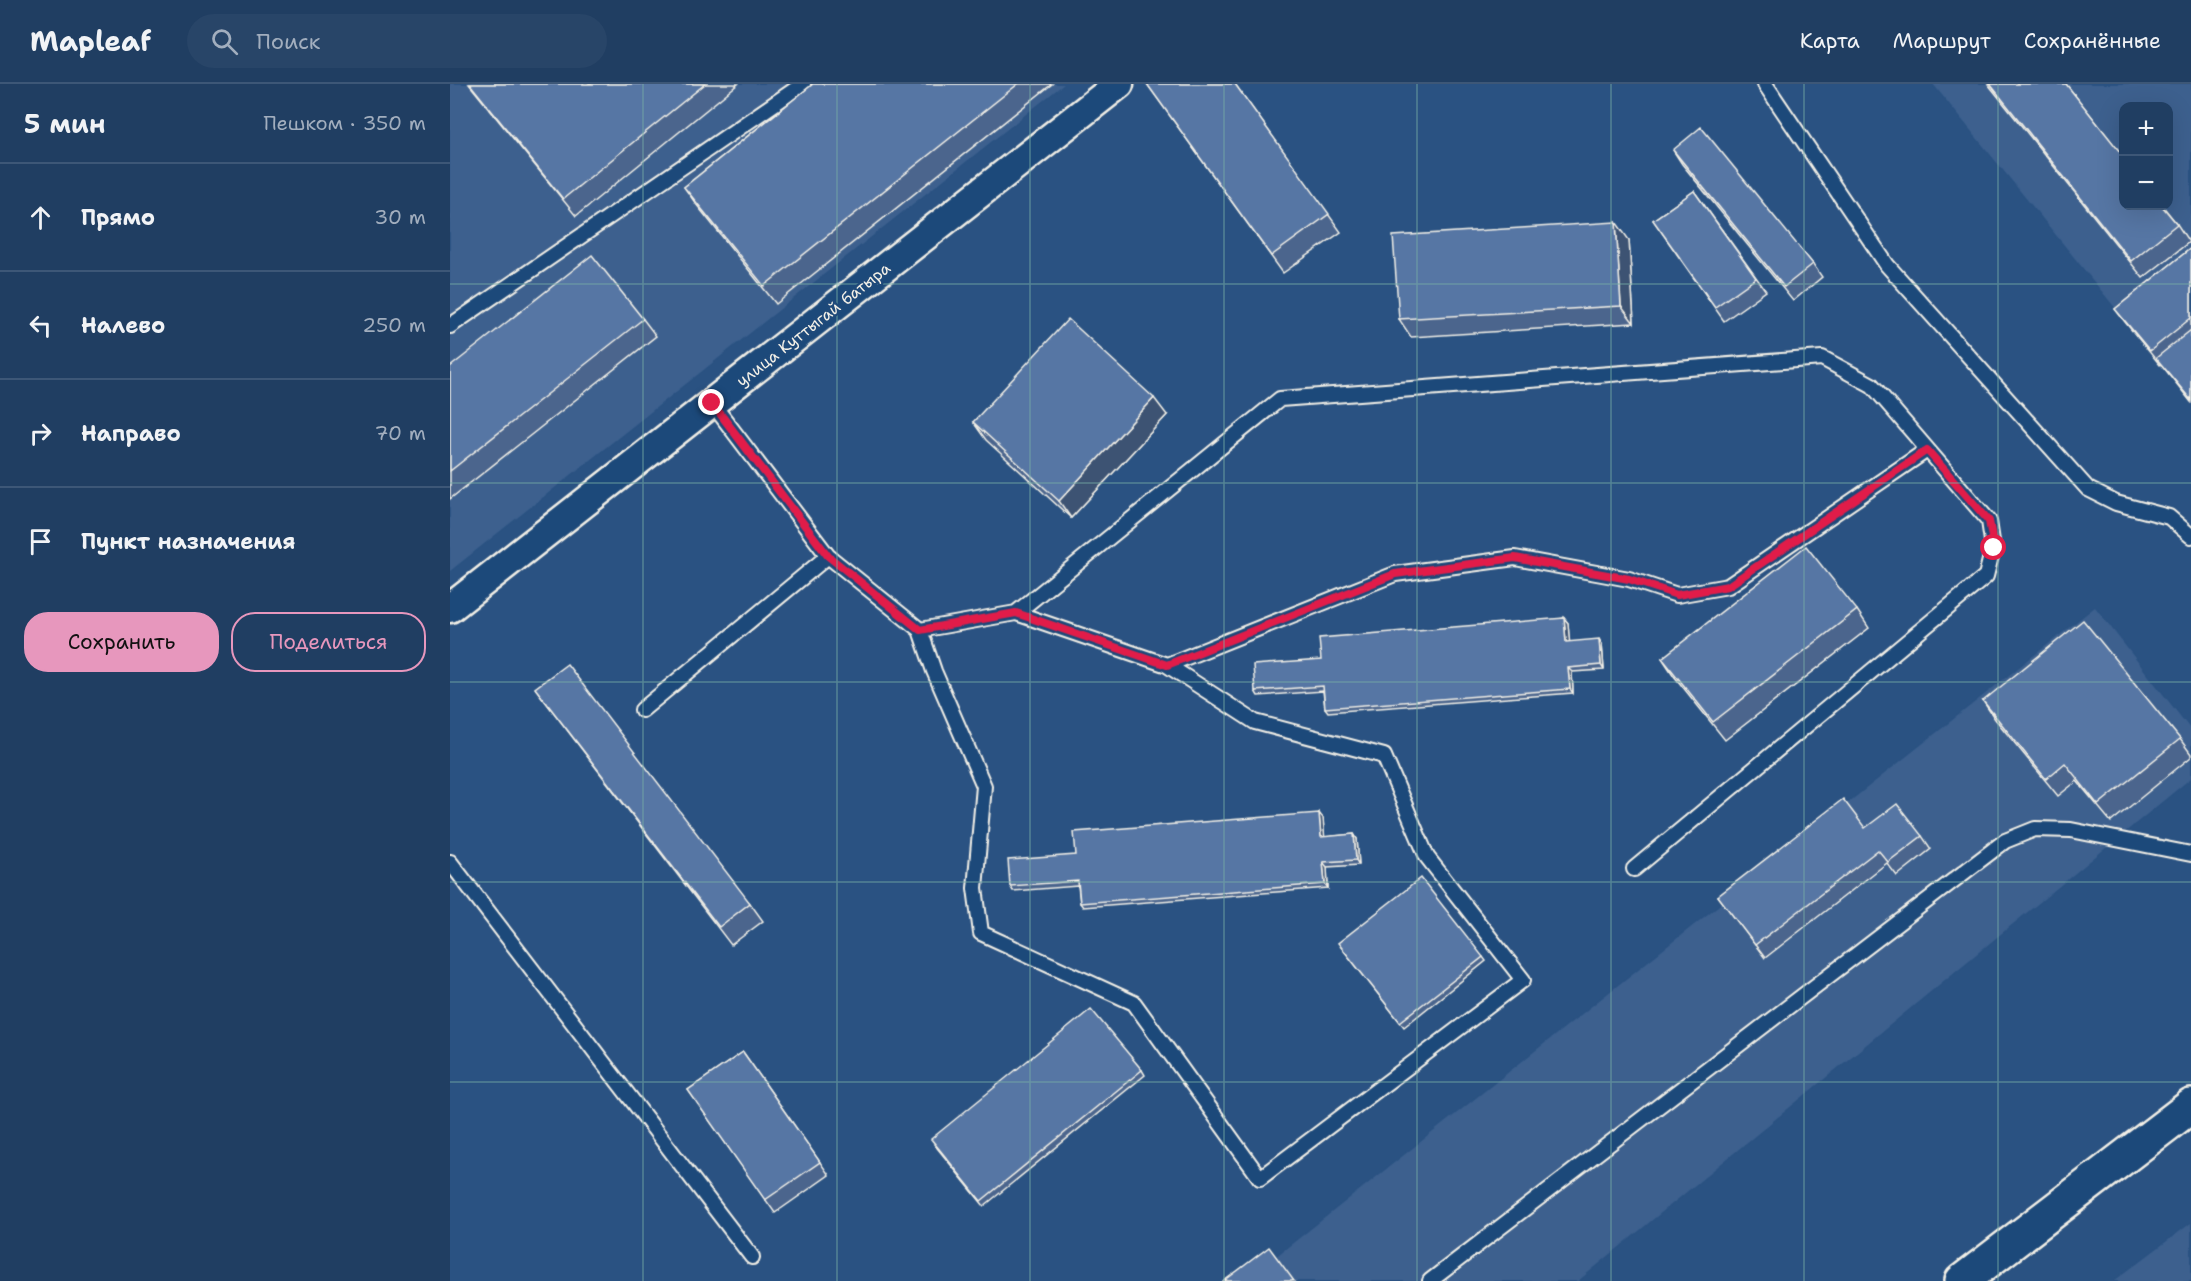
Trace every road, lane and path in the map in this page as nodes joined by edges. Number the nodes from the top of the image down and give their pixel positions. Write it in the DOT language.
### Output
graph roads {
  1 [pos="803,84"];
  2 [pos="1119,84"];
  3 [pos="1765,84"];
  4 [pos="450,326"];
  5 [pos="712,403"];
  6 [pos="1927,450"];
  7 [pos="2191,536"];
  8 [pos="828,556"];
  9 [pos="450,608"];
  10 [pos="1016,613"];
  11 [pos="920,630"];
  12 [pos="1167,665"];
  13 [pos="642,710"];
  14 [pos="2191,854"];
  15 [pos="450,862"];
  16 [pos="1634,869"];
  17 [pos="2191,1106"];
  18 [pos="752,1257"];
  19 [pos="1430,1281"];
  20 [pos="1962,1281"];
  1 -- 4 [label="lane"];
  2 -- 5 [label="street, улица Куттыгай батыра"];
  3 -- 7 [label="lane"];
  5 -- 8 [label="lane"];
  5 -- 9 [label="street, улица Куттыгай батыра"];
  6 -- 10 [label="lane"];
  6 -- 12 [label="lane"];
  6 -- 16 [label="lane"];
  8 -- 11 [label="lane"];
  8 -- 13 [label="lane"];
  10 -- 11 [label="lane"];
  10 -- 12 [label="lane"];
  11 -- 12 [label="lane"];
  14 -- 19 [label="lane"];
  15 -- 18 [label="lane"];
  17 -- 20 [label="main road"];
}
